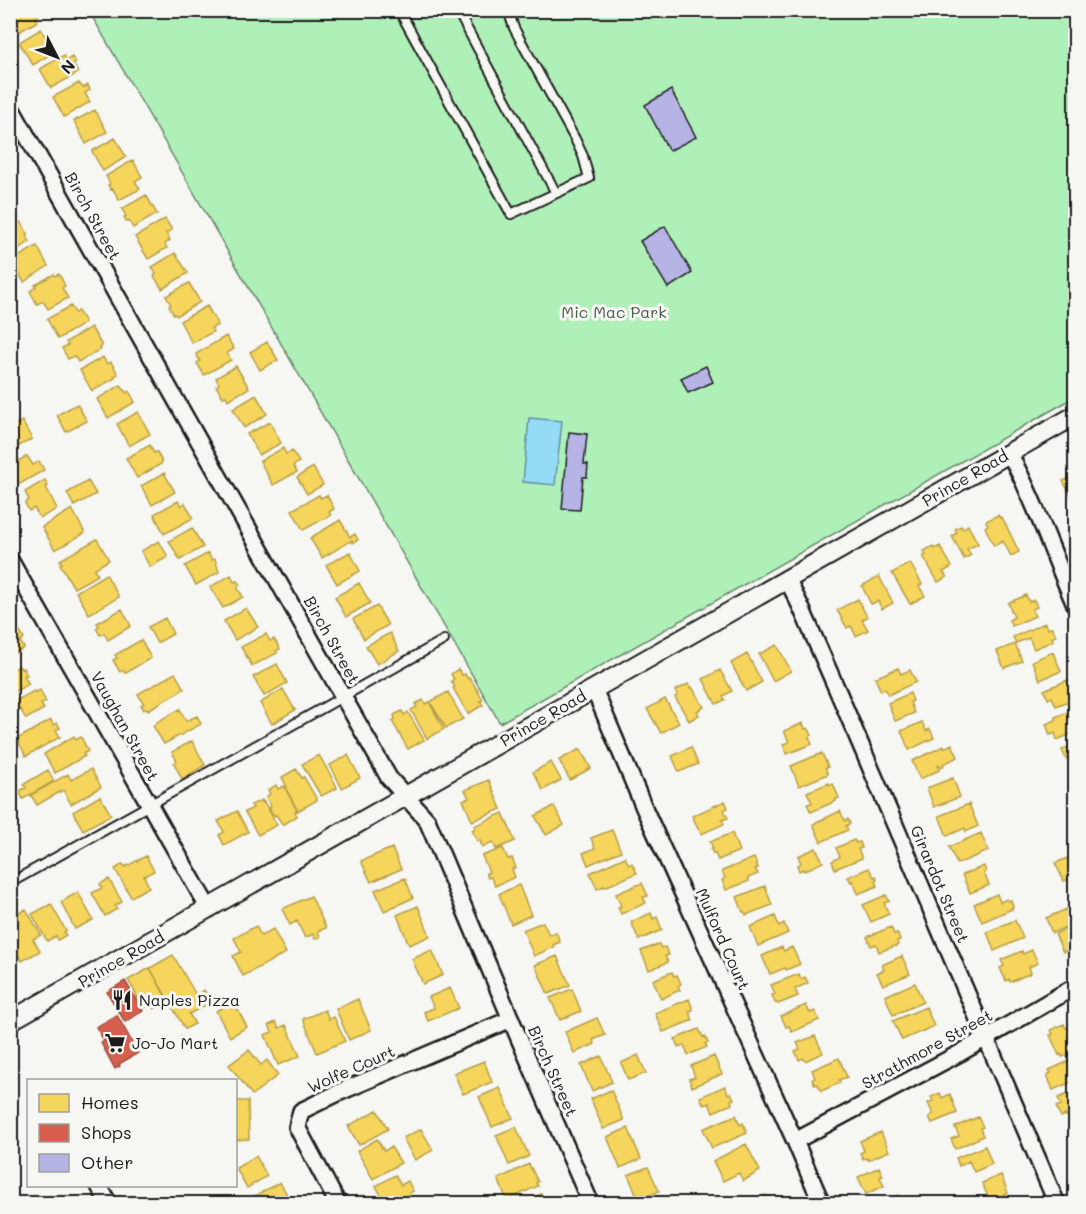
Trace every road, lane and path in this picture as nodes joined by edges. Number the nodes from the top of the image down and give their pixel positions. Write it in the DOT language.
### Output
graph roads {
  1 [pos="399,10"];
  2 [pos="457,10"];
  3 [pos="508,10"];
  4 [pos="10,106"];
  5 [pos="556,194"];
  6 [pos="1076,415"];
  7 [pos="1009,453"];
  8 [pos="10,560"];
  9 [pos="787,579"];
  10 [pos="1076,607"];
  11 [pos="444,640"];
  12 [pos="594,689"];
  13 [pos="343,696"];
  14 [pos="406,796"];
  15 [pos="149,805"];
  16 [pos="10,883"];
  17 [pos="208,909"];
  18 [pos="1076,986"];
  19 [pos="511,1019"];
  20 [pos="10,1021"];
  21 [pos="987,1037"];
  22 [pos="795,1141"];
  23 [pos="100,1187"];
  24 [pos="110,1203"];
  25 [pos="338,1203"];
  26 [pos="591,1203"];
  27 [pos="822,1203"];
  28 [pos="1058,1203"];
  1 -- 5 [label="lane"];
  2 -- 5 [label="lane"];
  3 -- 5 [label="lane"];
  4 -- 13 [label="street, Birch Street"];
  6 -- 7 [label="street, Prince Road"];
  7 -- 9 [label="street, Prince Road"];
  7 -- 10 [label="street"];
  8 -- 15 [label="street, Vaughan Street"];
  9 -- 12 [label="street, Prince Road"];
  9 -- 21 [label="street, Girardot Street"];
  11 -- 13 [label="lane"];
  12 -- 14 [label="street, Prince Road"];
  12 -- 22 [label="street, Mulford Court"];
  13 -- 14 [label="street, Birch Street"];
  13 -- 15 [label="lane"];
  14 -- 17 [label="street, Prince Road"];
  14 -- 19 [label="street, Birch Street"];
  15 -- 16 [label="lane"];
  15 -- 17 [label="street, Vaughan Street"];
  17 -- 20 [label="street, Prince Road"];
  18 -- 21 [label="street, Strathmore Street"];
  19 -- 25 [label="street, Wolfe Court"];
  19 -- 26 [label="street, Birch Street"];
  21 -- 22 [label="street, Strathmore Street"];
  21 -- 28 [label="street, Girardot Street"];
  22 -- 27 [label="street, Mulford Court"];
  23 -- 24 [label="street"];
}
